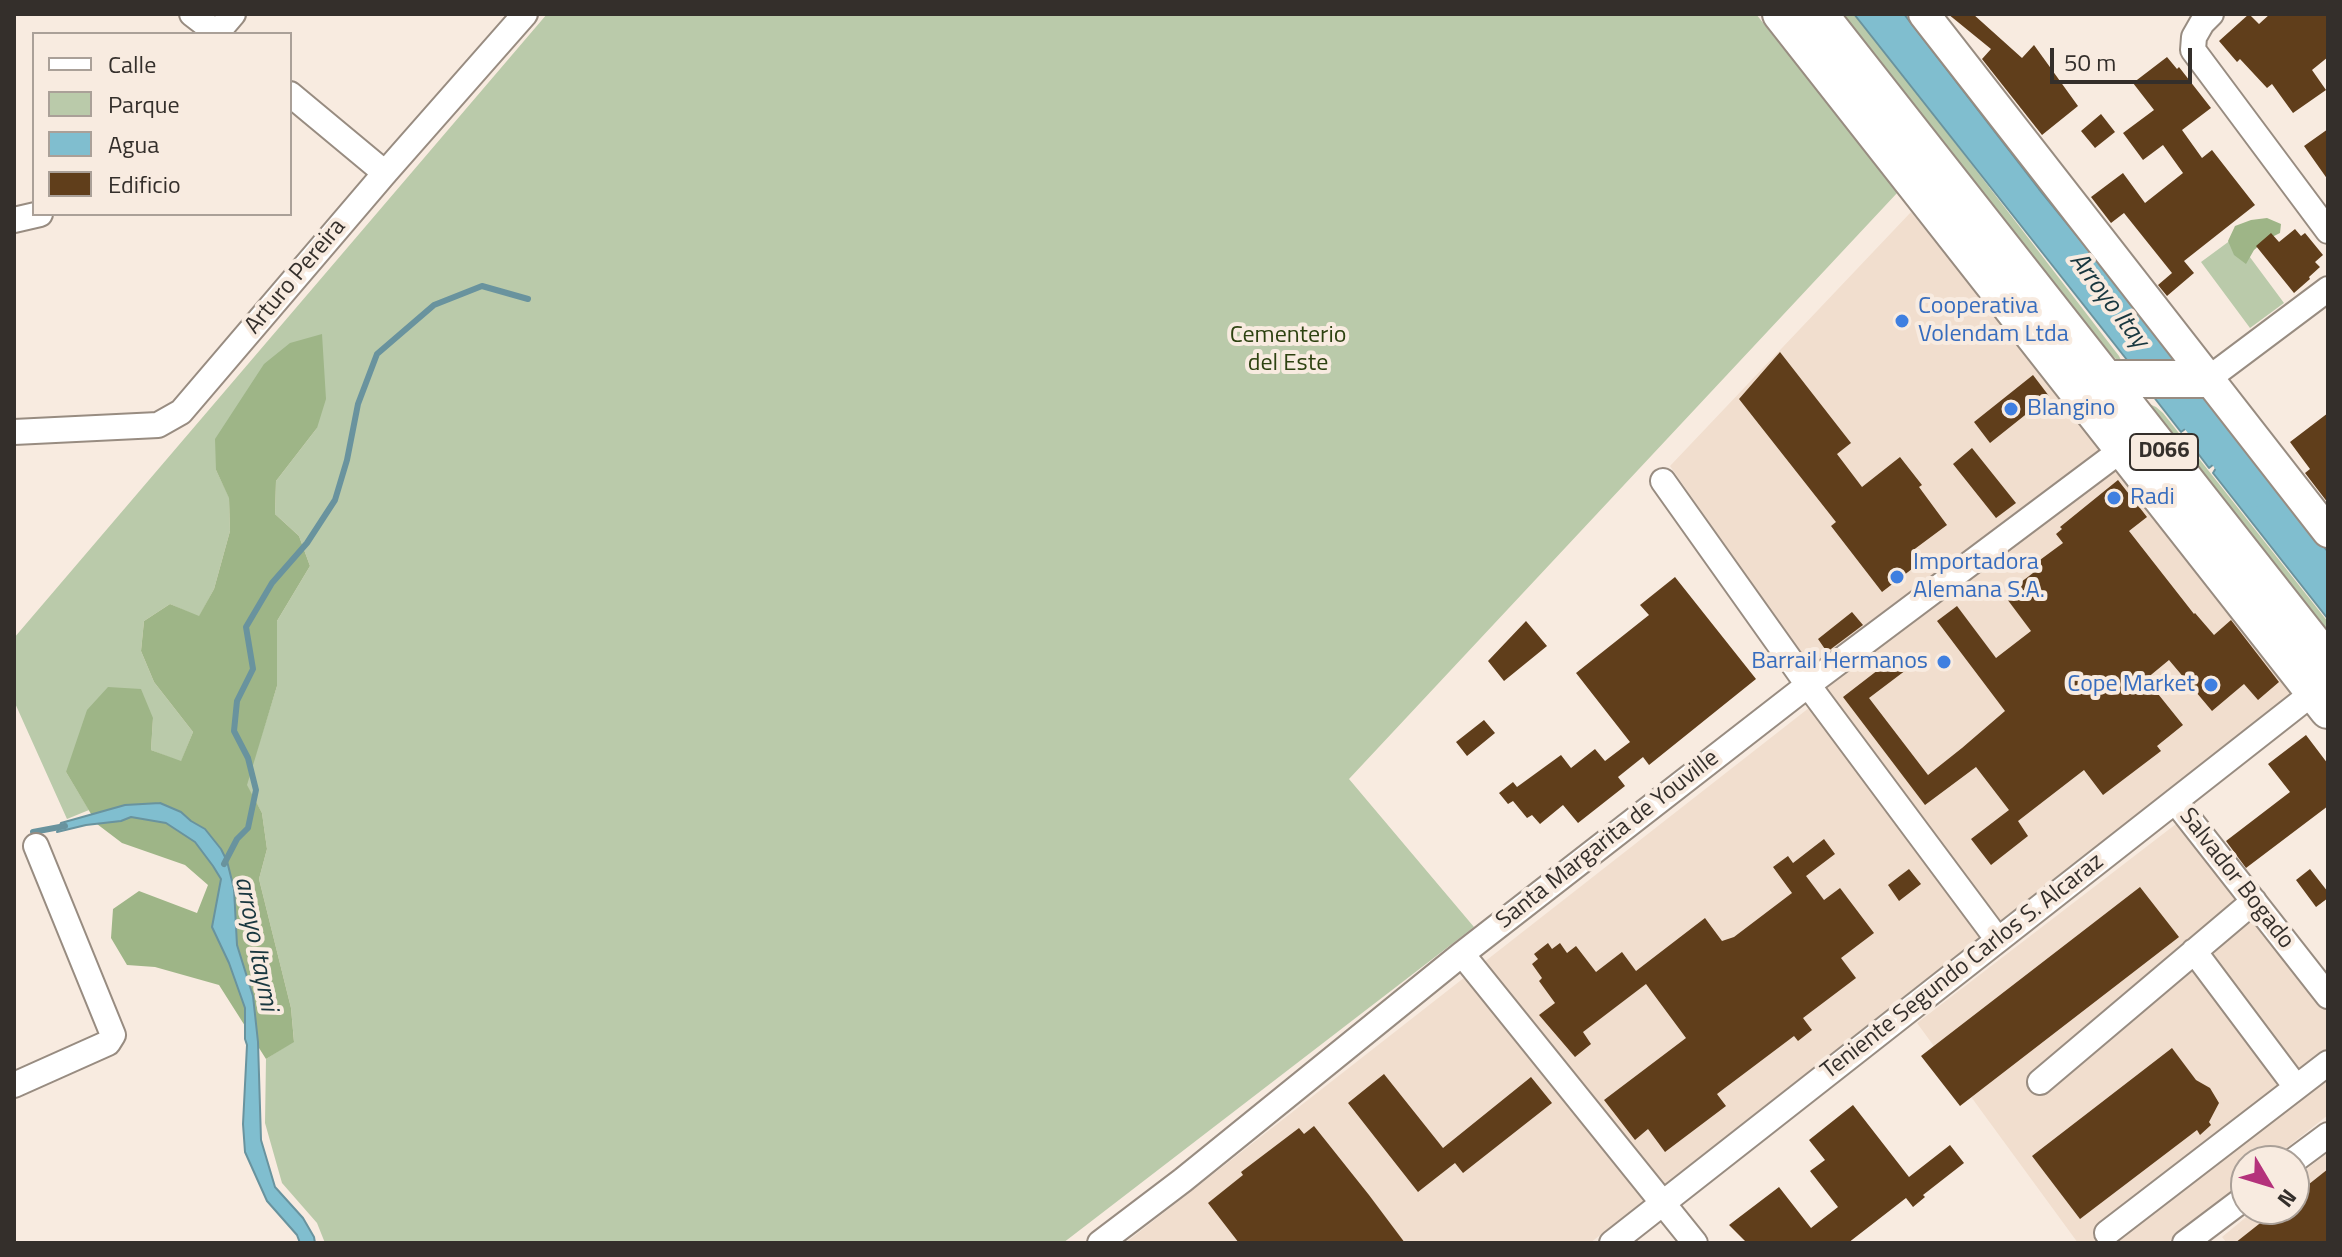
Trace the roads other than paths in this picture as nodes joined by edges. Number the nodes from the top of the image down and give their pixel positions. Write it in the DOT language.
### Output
graph roads {
  1 [pos="192,14"];
  2 [pos="233,14"];
  3 [pos="525,14"];
  4 [pos="1781,14"];
  5 [pos="1819,14"];
  6 [pos="1924,14"];
  7 [pos="2211,14"];
  8 [pos="214,32"];
  9 [pos="219,32"];
  10 [pos="292,96"];
  11 [pos="385,173"];
  12 [pos="2328,231"];
  13 [pos="2328,289"];
  14 [pos="2104,379"];
  15 [pos="2208,379"];
  16 [pos="14,432"];
  17 [pos="2124,448"];
  18 [pos="1663,481"];
  19 [pos="2328,532"];
  20 [pos="1808,685"];
  21 [pos="2323,688"];
  22 [pos="2175,801"];
  23 [pos="36,846"];
  24 [pos="2254,901"];
  25 [pos="1998,940"];
  26 [pos="2194,951"];
  27 [pos="1462,954"];
  28 [pos="2328,996"];
  29 [pos="2328,1063"];
  30 [pos="2040,1082"];
  31 [pos="14,1085"];
  32 [pos="2296,1087"];
  33 [pos="2328,1135"];
  34 [pos="2310,1148"];
  35 [pos="1664,1203"];
  36 [pos="2230,1210"];
  37 [pos="2107,1233"];
  38 [pos="2191,1241"];
  39 [pos="1100,1243"];
  40 [pos="1612,1243"];
  41 [pos="1695,1243"];
  1 -- 8 [label="street"];
  2 -- 9 [label="street"];
  3 -- 11 [label="street, Arturo Pereira"];
  4 -- 17 [label="highway, D066"];
  5 -- 14 [label="highway, D066"];
  6 -- 15 [label="main road"];
  7 -- 12 [label="street"];
  10 -- 11 [label="street"];
  11 -- 16 [label="street, Arturo Pereira"];
  13 -- 15 [label="street"];
  14 -- 15 [label="highway"];
  14 -- 21 [label="highway, D066"];
  15 -- 19 [label="main road"];
  17 -- 20 [label="street, Santa Margarita de Youville"];
  17 -- 21 [label="highway, D066"];
  18 -- 20 [label="street"];
  20 -- 25 [label="street"];
  20 -- 27 [label="street, Santa Margarita de Youville"];
  21 -- 22 [label="street, Teniente Segundo Carlos S. Alcaraz"];
  22 -- 24 [label="street, Salvador Bogado"];
  22 -- 25 [label="street, Teniente Segundo Carlos S. Alcaraz"];
  23 -- 31 [label="street"];
  24 -- 26 [label="street"];
  24 -- 28 [label="street, Salvador Bogado"];
  25 -- 35 [label="street, Teniente Segundo Carlos S. Alcaraz"];
  26 -- 30 [label="street"];
  26 -- 32 [label="street"];
  27 -- 35 [label="street"];
  27 -- 39 [label="street, Santa Margarita de Youville"];
  29 -- 32 [label="street"];
  32 -- 37 [label="street"];
  33 -- 34 [label="street"];
  35 -- 40 [label="street, Teniente Segundo Carlos S. Alcaraz"];
  35 -- 41 [label="street"];
  36 -- 38 [label="street"];
}
